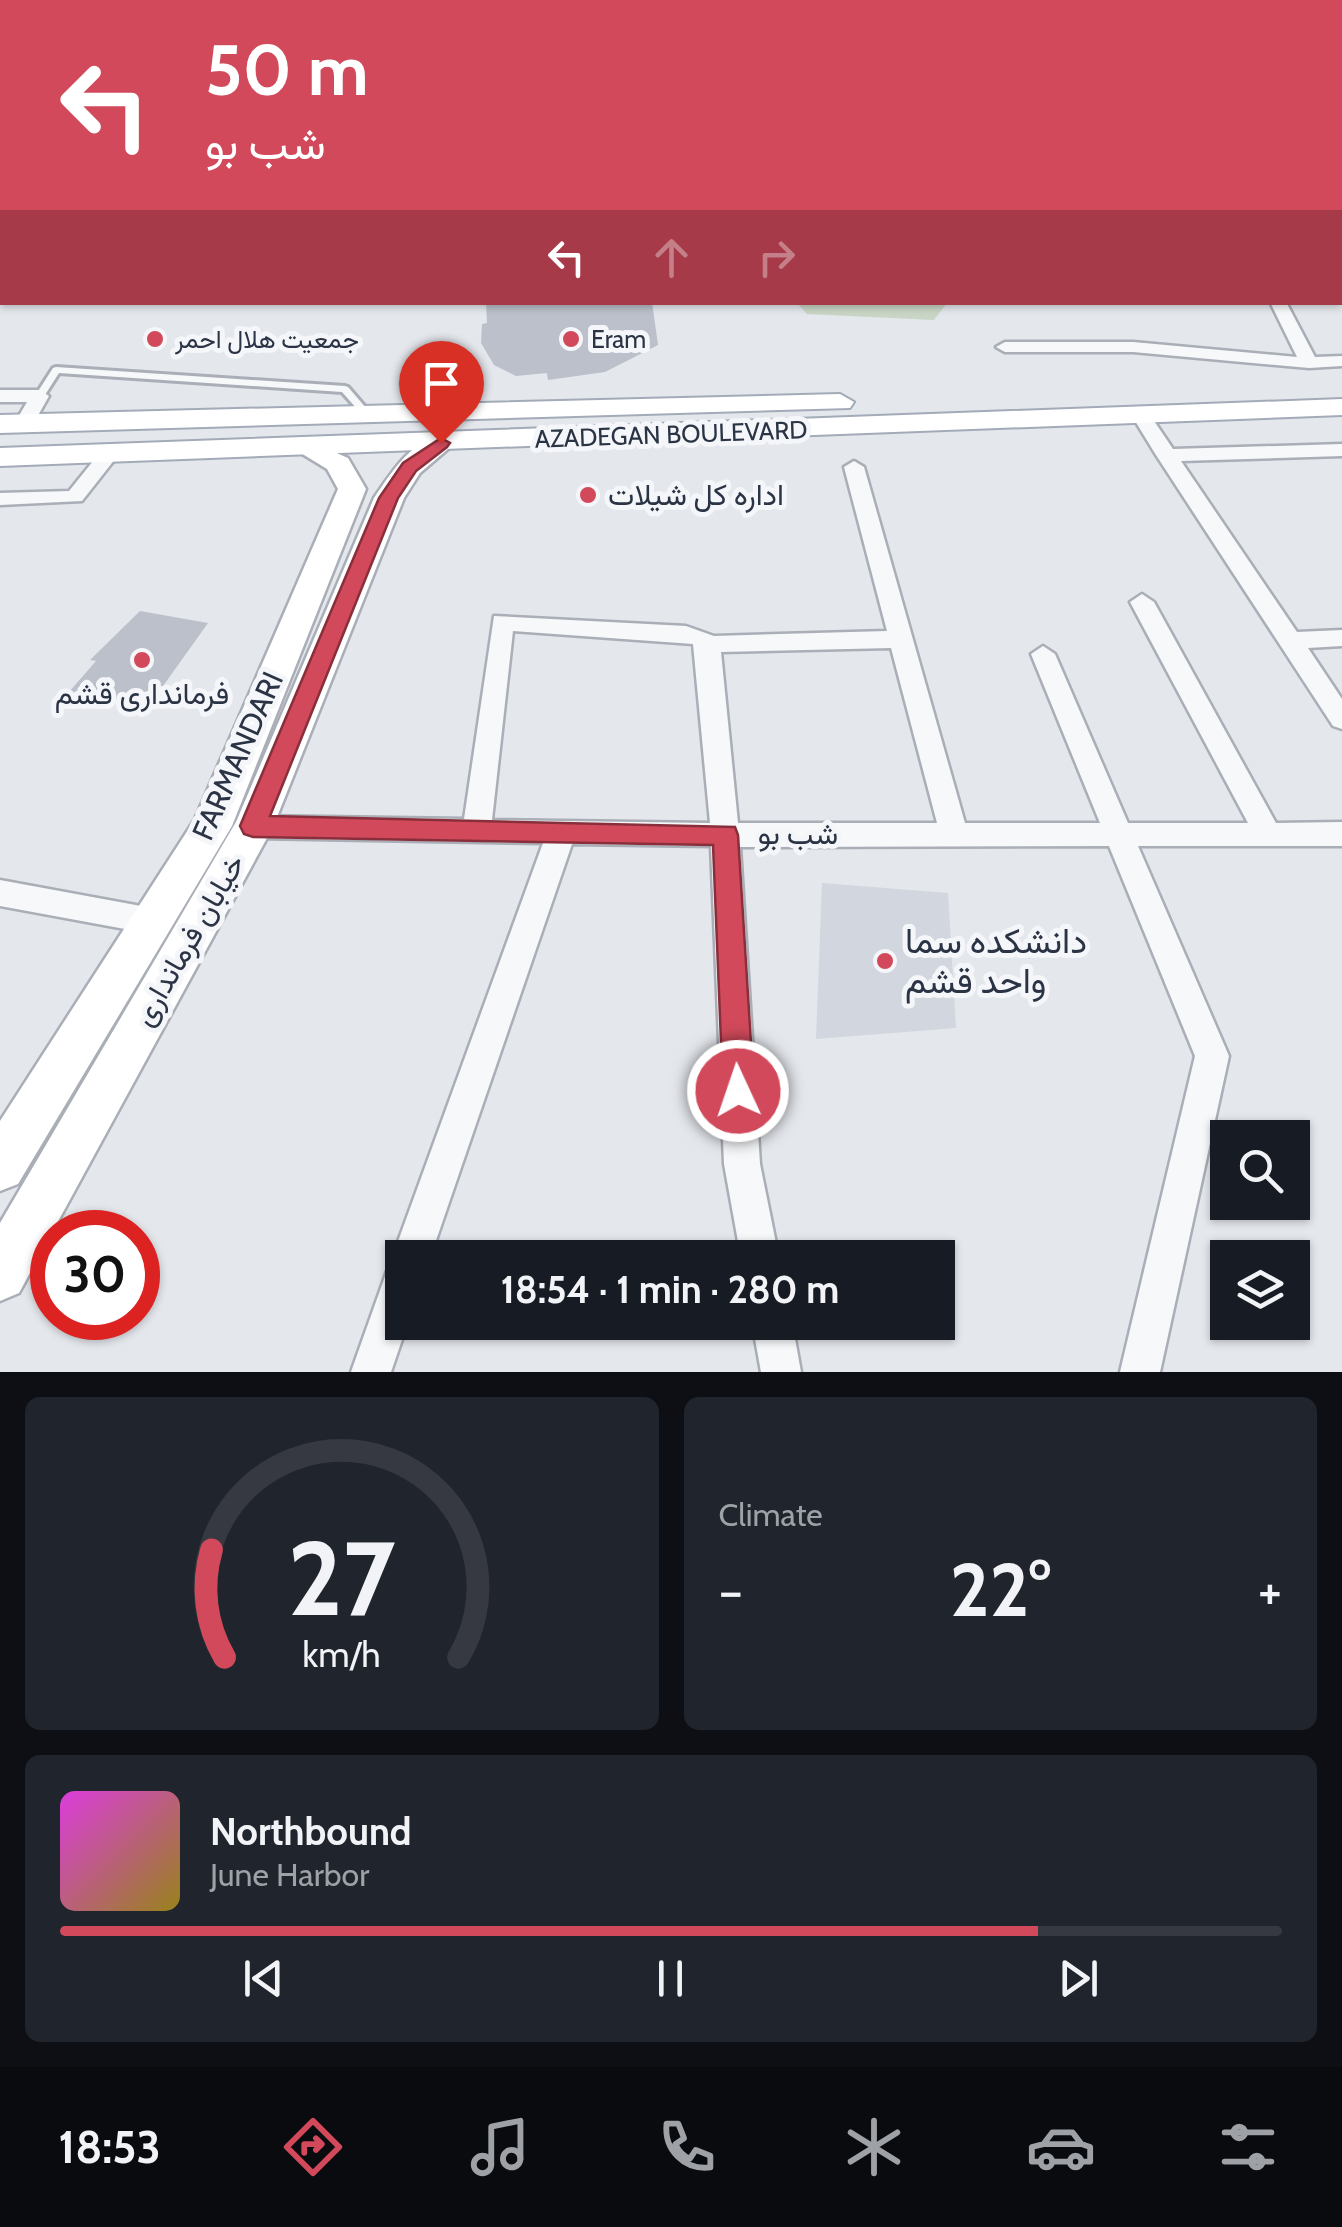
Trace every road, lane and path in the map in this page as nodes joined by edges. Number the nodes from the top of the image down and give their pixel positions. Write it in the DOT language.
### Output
graph roads {
  1 [pos="1280,305"];
  2 [pos="1005,347"];
  3 [pos="1342,361"];
  4 [pos="1309,363"];
  5 [pos="1342,387"];
  6 [pos="0,396"];
  7 [pos="40,396"];
  8 [pos="1342,407"];
  9 [pos="950,411"];
  10 [pos="368,416"];
  11 [pos="1140,416"];
  12 [pos="12,424"];
  13 [pos="441,443"];
  14 [pos="305,448"];
  15 [pos="1342,450"];
  16 [pos="109,454"];
  17 [pos="1166,456"];
  18 [pos="0,457"];
  19 [pos="854,467"];
  20 [pos="0,499"];
  21 [pos="1142,602"];
  22 [pos="1342,638"];
  23 [pos="697,639"];
  24 [pos="902,639"];
  25 [pos="1290,641"];
  26 [pos="1043,654"];
  27 [pos="1342,718"];
  28 [pos="253,826"];
  29 [pos="477,830"];
  30 [pos="562,832"];
  31 [pos="954,833"];
  32 [pos="1117,834"];
  33 [pos="1268,834"];
  34 [pos="1342,834"];
  35 [pos="726,835"];
  36 [pos="0,893"];
  37 [pos="152,921"];
  38 [pos="194,931"];
  39 [pos="0,1166"];
  40 [pos="417,1240"];
  41 [pos="757,1240"];
  42 [pos="0,1274"];
  43 [pos="385,1331"];
  44 [pos="775,1340"];
  45 [pos="371,1372"];
  46 [pos="781,1372"];
  47 [pos="1140,1372"];
  1 -- 4 [label="street"];
  2 -- 4 [label="street"];
  3 -- 4 [label="street"];
  5 -- 9 [label="main road, AZADEGAN BOULEVARD"];
  6 -- 7 [label="street"];
  7 -- 10 [label="lane"];
  7 -- 12 [label="street"];
  8 -- 11 [label="main road, AZADEGAN BOULEVARD"];
  9 -- 10 [label="main road, AZADEGAN BOULEVARD"];
  9 -- 11 [label="main road, AZADEGAN BOULEVARD"];
  9 -- 13 [label="main road, AZADEGAN BOULEVARD"];
  10 -- 12 [label="main road, AZADEGAN BOULEVARD"];
  11 -- 17 [label="street"];
  13 -- 14 [label="main road, AZADEGAN BOULEVARD"];
  13 -- 28 [label="street, خیابان فرمانداری"];
  14 -- 16 [label="main road, AZADEGAN BOULEVARD"];
  14 -- 37 [label="street, FARMANDARI"];
  15 -- 17 [label="street"];
  16 -- 18 [label="main road, AZADEGAN BOULEVARD"];
  16 -- 20 [label="street"];
  17 -- 25 [label="street"];
  19 -- 24 [label="street"];
  21 -- 33 [label="street"];
  22 -- 25 [label="street"];
  23 -- 24 [label="street"];
  23 -- 29 [label="street"];
  23 -- 35 [label="street"];
  24 -- 31 [label="street"];
  25 -- 27 [label="street"];
  26 -- 32 [label="street"];
  28 -- 29 [label="street, شب بو"];
  28 -- 38 [label="street, خیابان فرمانداری"];
  29 -- 30 [label="street, شب بو"];
  30 -- 35 [label="street, شب بو"];
  30 -- 40 [label="street"];
  31 -- 32 [label="street, شب بو"];
  31 -- 35 [label="street, شب بو"];
  32 -- 33 [label="street, شب بو"];
  32 -- 47 [label="street"];
  33 -- 34 [label="street, شب بو"];
  35 -- 41 [label="street"];
  36 -- 37 [label="street"];
  37 -- 38 [label="street"];
  37 -- 39 [label="street, FARMANDARI"];
  38 -- 42 [label="street, خیابان فرمانداری"];
  43 -- 45 [label="street"];
  44 -- 46 [label="street"];
}
